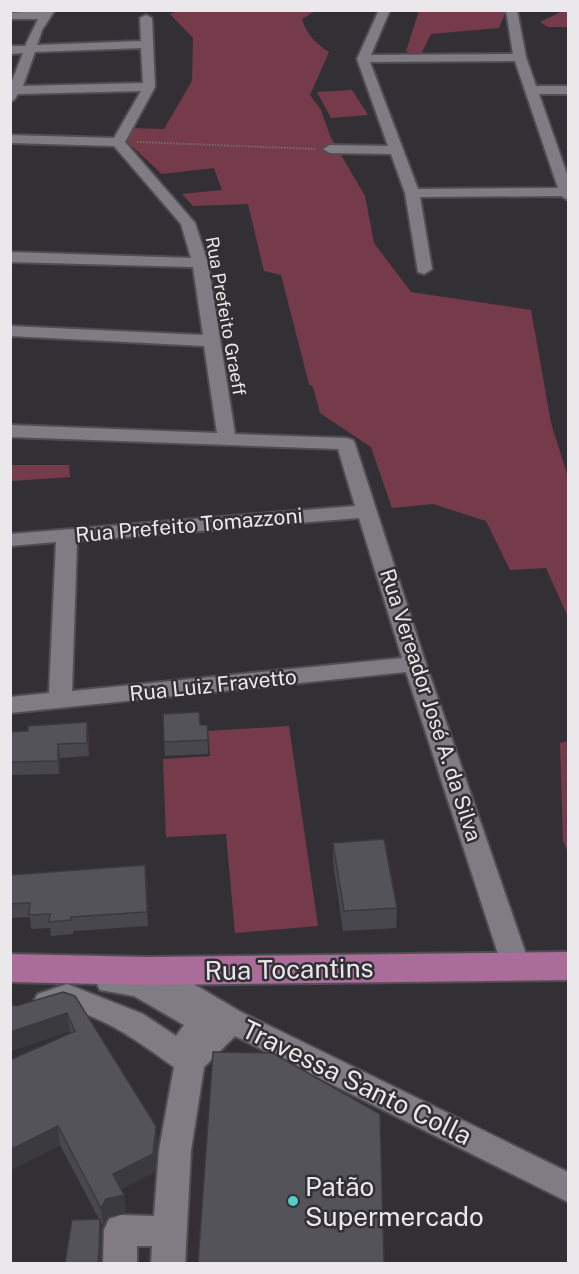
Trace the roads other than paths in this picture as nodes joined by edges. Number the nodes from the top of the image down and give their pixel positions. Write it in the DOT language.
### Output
graph roads {
  1 [pos="385,10"];
  2 [pos="511,10"];
  3 [pos="48,13"];
  4 [pos="10,16"];
  5 [pos="146,18"];
  6 [pos="148,44"];
  7 [pos="10,50"];
  8 [pos="28,50"];
  9 [pos="520,57"];
  10 [pos="363,59"];
  11 [pos="149,87"];
  12 [pos="531,90"];
  13 [pos="568,90"];
  14 [pos="12,93"];
  15 [pos="10,139"];
  16 [pos="118,142"];
  17 [pos="330,149"];
  18 [pos="396,150"];
  19 [pos="412,192"];
  20 [pos="568,194"];
  21 [pos="10,257"];
  22 [pos="200,263"];
  23 [pos="424,269"];
  24 [pos="10,330"];
  25 [pos="211,341"];
  26 [pos="10,431"];
  27 [pos="227,440"];
  28 [pos="368,511"];
  29 [pos="67,535"];
  30 [pos="10,540"];
  31 [pos="416,664"];
  32 [pos="60,700"];
  33 [pos="10,705"];
  34 [pos="516,966"];
  35 [pos="568,966"];
  36 [pos="14,968"];
  37 [pos="148,971"];
  38 [pos="18,1010"];
  39 [pos="231,1020"];
  40 [pos="185,1058"];
  41 [pos="568,1188"];
  42 [pos="169,1248"];
  43 [pos="120,1263"];
  1 -- 10 [label="street"];
  2 -- 9 [label="street"];
  3 -- 4 [label="street"];
  3 -- 8 [label="street"];
  5 -- 6 [label="street"];
  6 -- 8 [label="street"];
  6 -- 11 [label="street"];
  7 -- 8 [label="street"];
  8 -- 14 [label="street"];
  9 -- 10 [label="street"];
  9 -- 12 [label="street"];
  10 -- 18 [label="street"];
  11 -- 14 [label="street"];
  11 -- 16 [label="street"];
  12 -- 13 [label="street"];
  12 -- 20 [label="street"];
  15 -- 16 [label="street"];
  16 -- 22 [label="street, Rua Prefeito Graeff"];
  17 -- 18 [label="street"];
  18 -- 19 [label="street"];
  19 -- 20 [label="street"];
  19 -- 23 [label="street"];
  21 -- 22 [label="street"];
  22 -- 25 [label="street, Rua Prefeito Graeff"];
  24 -- 25 [label="street"];
  25 -- 27 [label="street, Rua Prefeito Graeff"];
  26 -- 27 [label="street"];
  27 -- 28 [label="street, Rua Vereador José A. da Silva"];
  28 -- 29 [label="street, Rua Prefeito Tomazzoni"];
  28 -- 31 [label="street, Rua Vereador José A. da Silva"];
  29 -- 30 [label="street, Rua Prefeito Tomazzoni"];
  29 -- 32 [label="street"];
  31 -- 32 [label="street, Rua Luiz Fravetto"];
  31 -- 34 [label="street, Rua Vereador José A. da Silva"];
  32 -- 33 [label="street, Rua Luiz Fravetto"];
  34 -- 35 [label="main road, Rua Tocantins"];
  34 -- 37 [label="main road, Rua Tocantins"];
  36 -- 37 [label="main road, Rua Tocantins"];
  36 -- 40 [label="street"];
  37 -- 39 [label="street, Travessa Santo Colla"];
  38 -- 40 [label="street"];
  39 -- 40 [label="street"];
  39 -- 41 [label="street, Travessa Santo Colla"];
  40 -- 42 [label="street"];
  42 -- 43 [label="street"];
}
